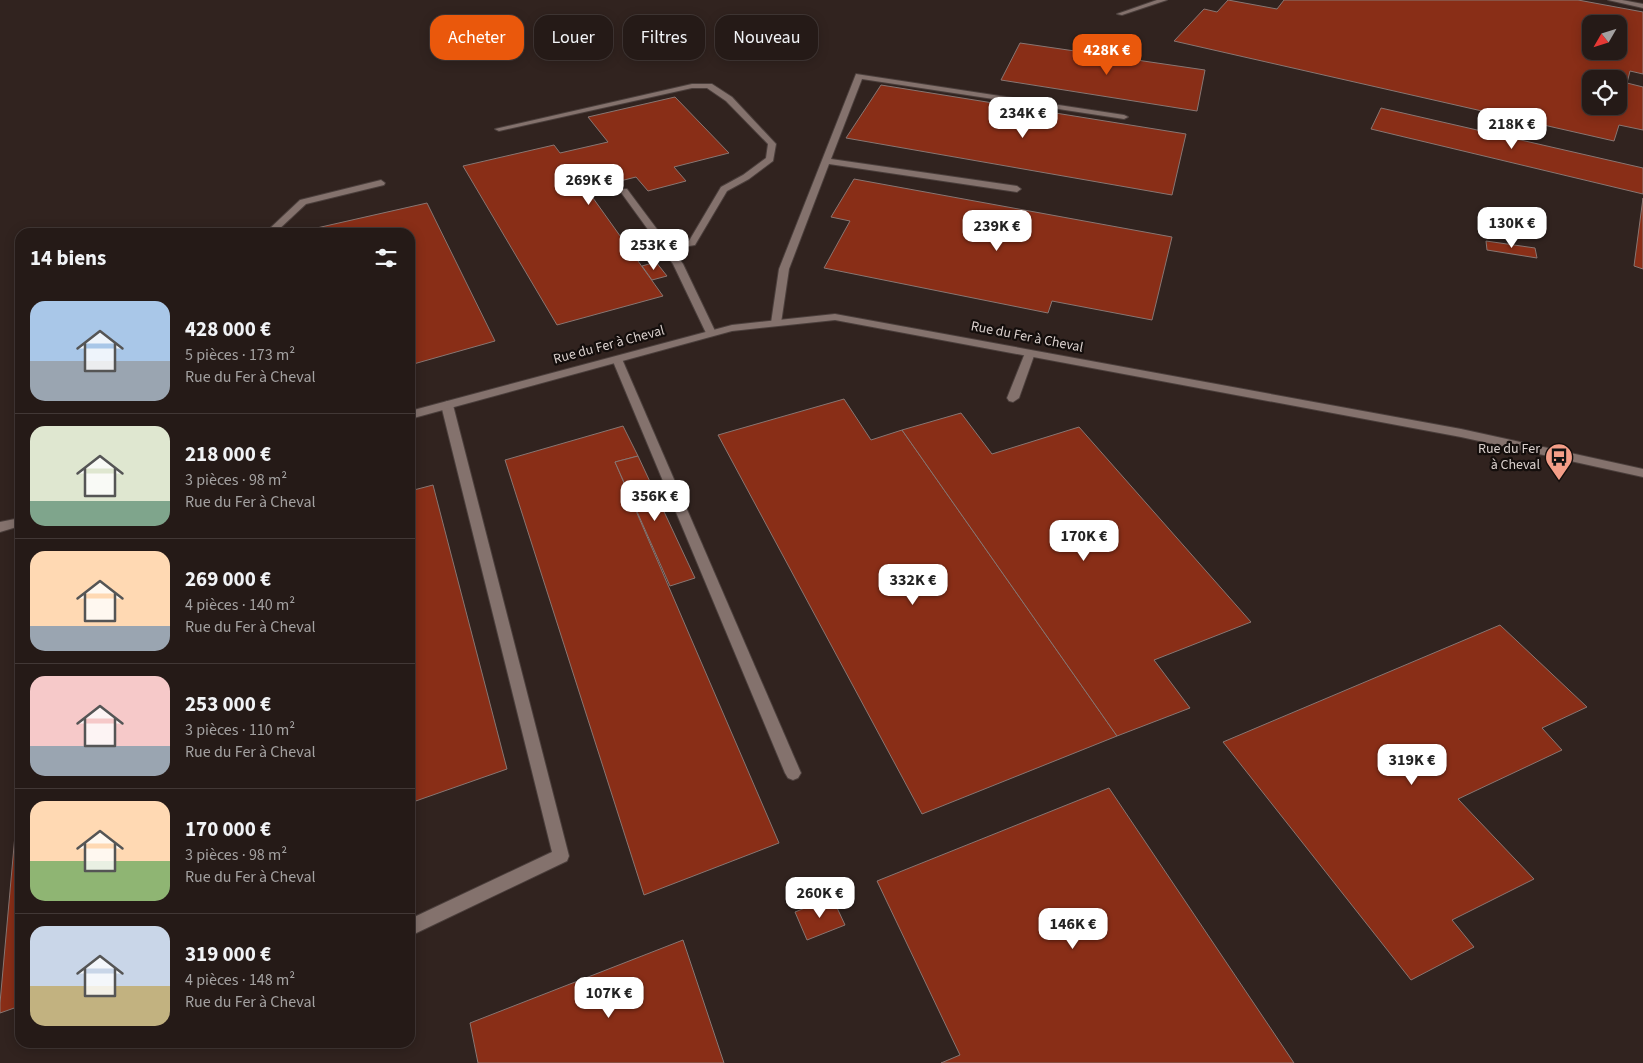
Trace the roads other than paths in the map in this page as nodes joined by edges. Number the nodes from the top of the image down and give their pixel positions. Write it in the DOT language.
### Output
graph roads {
  1 [pos="1164,0"];
  2 [pos="1610,0"];
  3 [pos="1643,6"];
  4 [pos="1120,14"];
  5 [pos="1124,117"];
  6 [pos="499,129"];
  7 [pos="826,161"];
  8 [pos="381,183"];
  9 [pos="1017,189"];
  10 [pos="624,192"];
  11 [pos="275,228"];
  12 [pos="666,247"];
  13 [pos="776,323"];
  14 [pos="711,333"];
  15 [pos="1030,353"];
  16 [pos="617,359"];
  17 [pos="1013,398"];
  18 [pos="447,405"];
  19 [pos="415,414"];
  20 [pos="1643,473"];
  21 [pos="15,523"];
  22 [pos="0,527"];
  23 [pos="793,773"];
  24 [pos="415,926"];
  1 -- 4 [label="street"];
  2 -- 3 [label="street"];
  5 -- 7 [label="street"];
  6 -- 12 [label="street"];
  7 -- 9 [label="street"];
  7 -- 13 [label="street"];
  8 -- 11 [label="street"];
  10 -- 12 [label="street"];
  12 -- 14 [label="street"];
  13 -- 14 [label="street, Rue du Fer à Cheval"];
  13 -- 15 [label="street, Rue du Fer à Cheval"];
  14 -- 16 [label="street, Rue du Fer à Cheval"];
  15 -- 17 [label="street"];
  15 -- 20 [label="street, Rue du Fer à Cheval"];
  16 -- 18 [label="street, Rue du Fer à Cheval"];
  16 -- 23 [label="street"];
  18 -- 19 [label="street, Rue du Fer à Cheval"];
  18 -- 24 [label="street"];
  21 -- 22 [label="street"];
}
